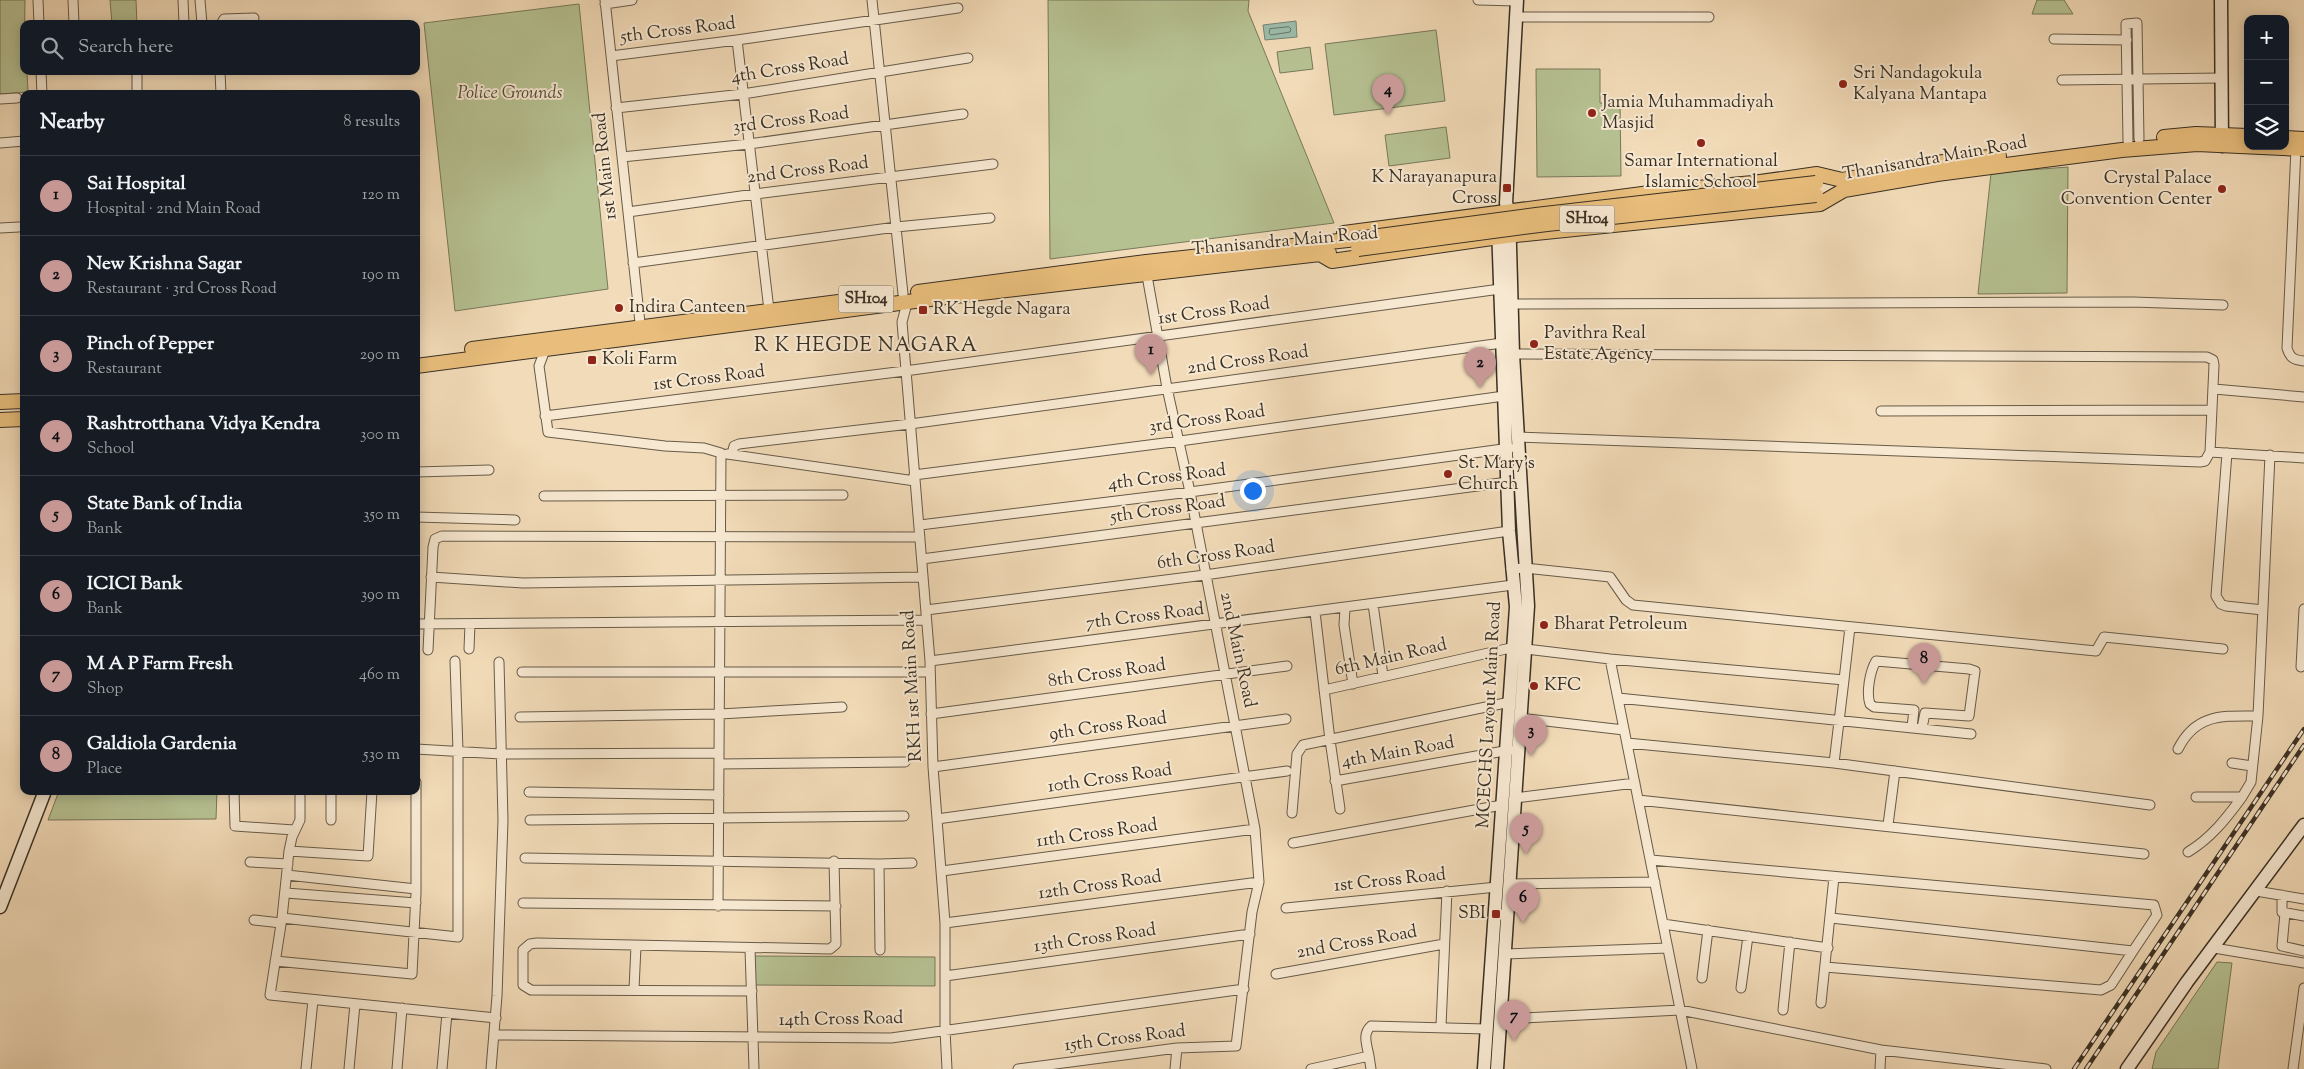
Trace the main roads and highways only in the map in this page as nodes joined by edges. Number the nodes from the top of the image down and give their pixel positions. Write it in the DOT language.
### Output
graph roads {
  1 [pos="2221,0"];
  2 [pos="1517,1"];
  3 [pos="2244,137"];
  4 [pos="2222,140"];
  5 [pos="2289,140"];
  6 [pos="2302,145"];
  7 [pos="1752,183"];
  8 [pos="1843,185"];
  9 [pos="1504,209"];
  10 [pos="1756,211"];
  11 [pos="1505,240"];
  12 [pos="1324,248"];
  13 [pos="906,298"];
  14 [pos="641,333"];
  15 [pos="420,356"];
  16 [pos="420,366"];
  17 [pos="20,401"];
  18 [pos="0,402"];
  19 [pos="20,419"];
  20 [pos="0,420"];
  21 [pos="1514,444"];
  22 [pos="1520,648"];
  23 [pos="1512,750"];
  24 [pos="43,795"];
  25 [pos="2302,832"];
  26 [pos="1503,885"];
  27 [pos="1,902"];
  28 [pos="1484,1069"];
  29 [pos="1497,1069"];
  30 [pos="2127,1069"];
  1 -- 4 [label="main road"];
  2 -- 9 [label="main road, MCECHS Layout Main Road"];
  3 -- 4 [label="main road, Thanisandra Main Road / SH104"];
  4 -- 6 [label="main road, Thanisandra Main Road / SH104"];
  4 -- 8 [label="main road, Thanisandra Main Road / SH104"];
  4 -- 8 [label="main road, Thanisandra Main Road / SH104"];
  5 -- 6 [label="main road"];
  7 -- 8 [label="main road, Thanisandra Main Road / SH104"];
  7 -- 9 [label="main road, Thanisandra Main Road / SH104"];
  7 -- 10 [label="main road"];
  8 -- 10 [label="main road, Thanisandra Main Road / SH104"];
  8 -- 12 [label="main road, SH104, bridge"];
  9 -- 11 [label="main road, MCECHS Layout Main Road"];
  9 -- 12 [label="main road, Thanisandra Main Road / SH104"];
  10 -- 11 [label="main road, Thanisandra Main Road / SH104"];
  11 -- 12 [label="main road, Thanisandra Main Road / SH104"];
  11 -- 21 [label="main road, MCECHS Layout Main Road"];
  11 -- 21 [label="main road, MCECHS Layout Main Road"];
  12 -- 13 [label="main road, Thanisandra Main Road / SH104"];
  13 -- 14 [label="main road, Thanisandra Main Road / SH104"];
  13 -- 14 [label="main road, Thanisandra Main Road / SH104"];
  14 -- 15 [label="main road, Thanisandra Main Road / SH104"];
  14 -- 16 [label="main road, Thanisandra Main Road / SH104"];
  17 -- 18 [label="main road"];
  19 -- 20 [label="main road"];
  21 -- 22 [label="main road, MCECHS Layout Main Road"];
  21 -- 22 [label="main road, MCECHS Layout Main Road"];
  22 -- 23 [label="main road, MCECHS Layout Main Road"];
  22 -- 23 [label="main road, MCECHS Layout Main Road"];
  23 -- 26 [label="main road, MCECHS Layout Main Road"];
  23 -- 26 [label="main road, MCECHS Layout Main Road"];
  24 -- 27 [label="main road"];
  25 -- 30 [label="main road"];
  26 -- 28 [label="main road, MCECHS Layout Main Road"];
  26 -- 29 [label="main road, MCECHS Layout Main Road"];
}
